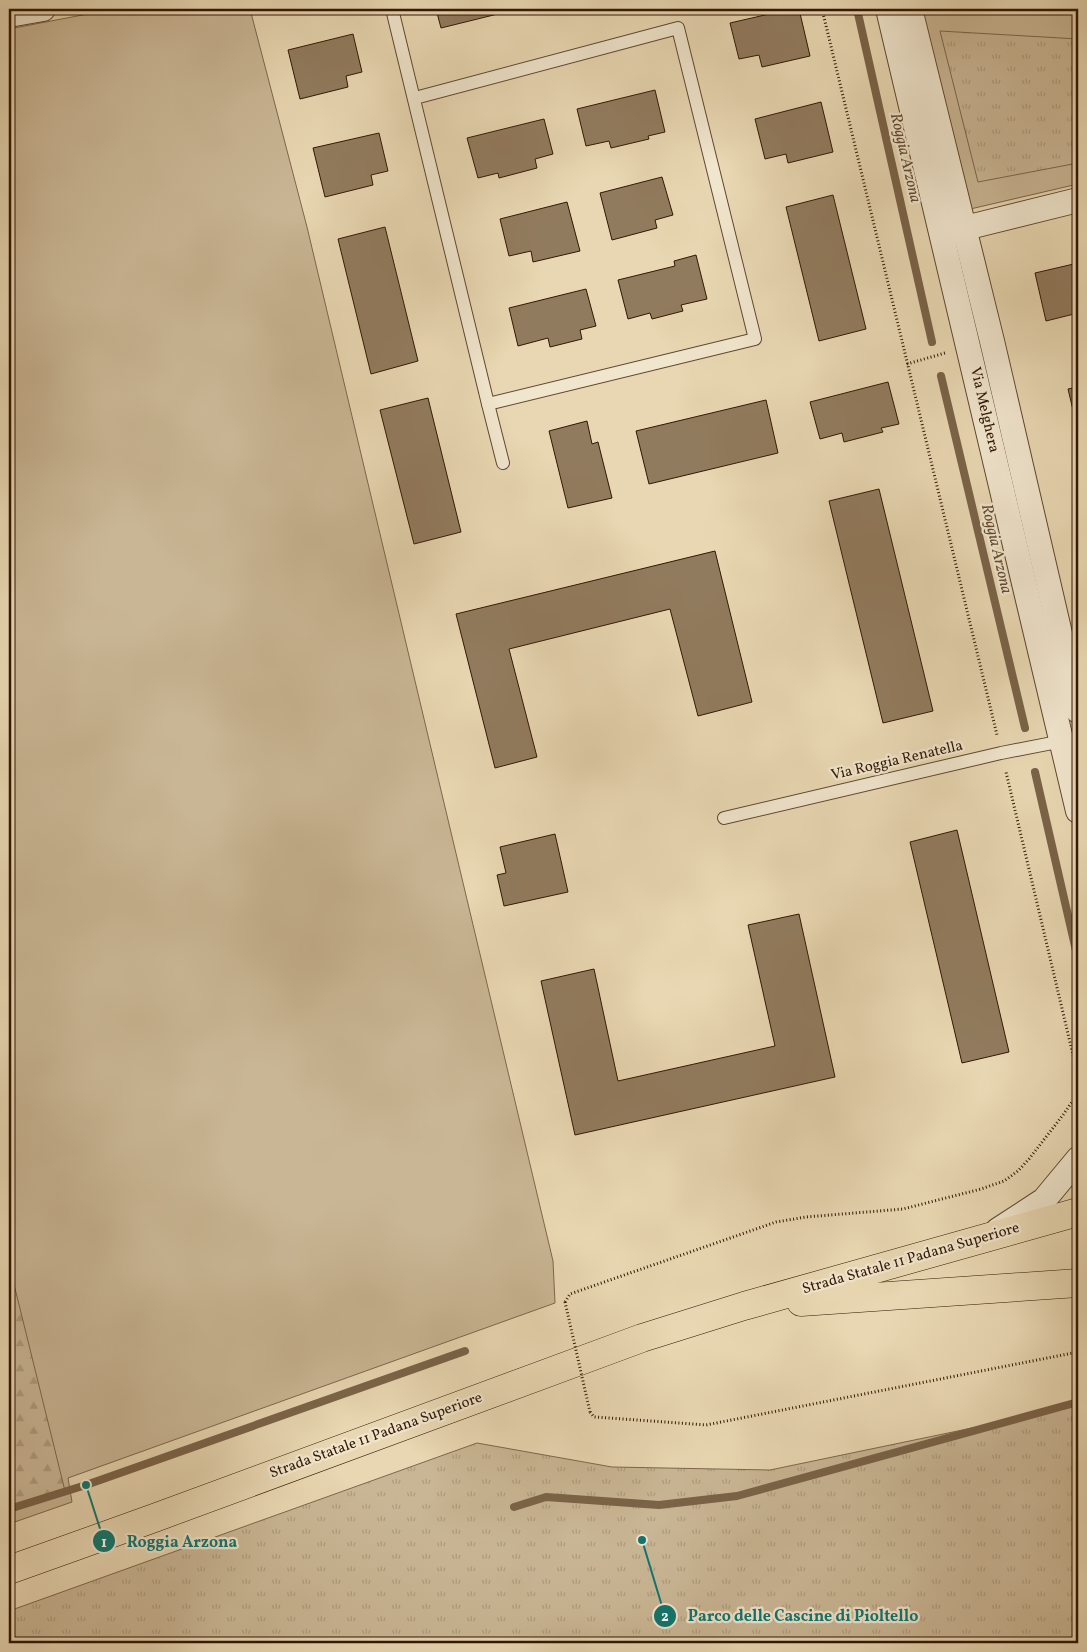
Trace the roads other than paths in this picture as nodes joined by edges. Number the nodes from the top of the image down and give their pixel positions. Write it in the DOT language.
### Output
graph roads {
  1 [pos="43,9"];
  2 [pos="392,9"];
  3 [pos="888,9"];
  4 [pos="910,9"];
  5 [pos="9,15"];
  6 [pos="415,98"];
  7 [pos="1078,200"];
  8 [pos="952,231"];
  9 [pos="488,404"];
  10 [pos="503,463"];
  11 [pos="1078,711"];
  12 [pos="1070,740"];
  13 [pos="1078,811"];
  14 [pos="724,818"];
  15 [pos="1078,1159"];
  16 [pos="1078,1212"];
  17 [pos="987,1237"];
  18 [pos="1078,1282"];
  19 [pos="744,1306"];
  20 [pos="9,1570"];
  1 -- 5 [label="street"];
  2 -- 6 [label="lane"];
  3 -- 8 [label="street, Via Melghera"];
  4 -- 8 [label="street, Via Melghera"];
  6 -- 9 [label="lane"];
  6 -- 9 [label="lane"];
  7 -- 8 [label="street"];
  8 -- 11 [label="street, Via Melghera"];
  8 -- 12 [label="street, Via Melghera"];
  9 -- 10 [label="lane"];
  12 -- 13 [label="street, Via Melghera"];
  12 -- 14 [label="lane, Via Roggia Renatella"];
  15 -- 17 [label="street"];
  16 -- 17 [label="main road, Strada Statale 11 Padana Superiore"];
  17 -- 19 [label="main road, Strada Statale 11 Padana Superiore"];
  18 -- 19 [label="main road, Strada Statale 11 Padana Superiore"];
  19 -- 20 [label="main road, Strada Statale 11 Padana Superiore"];
}
